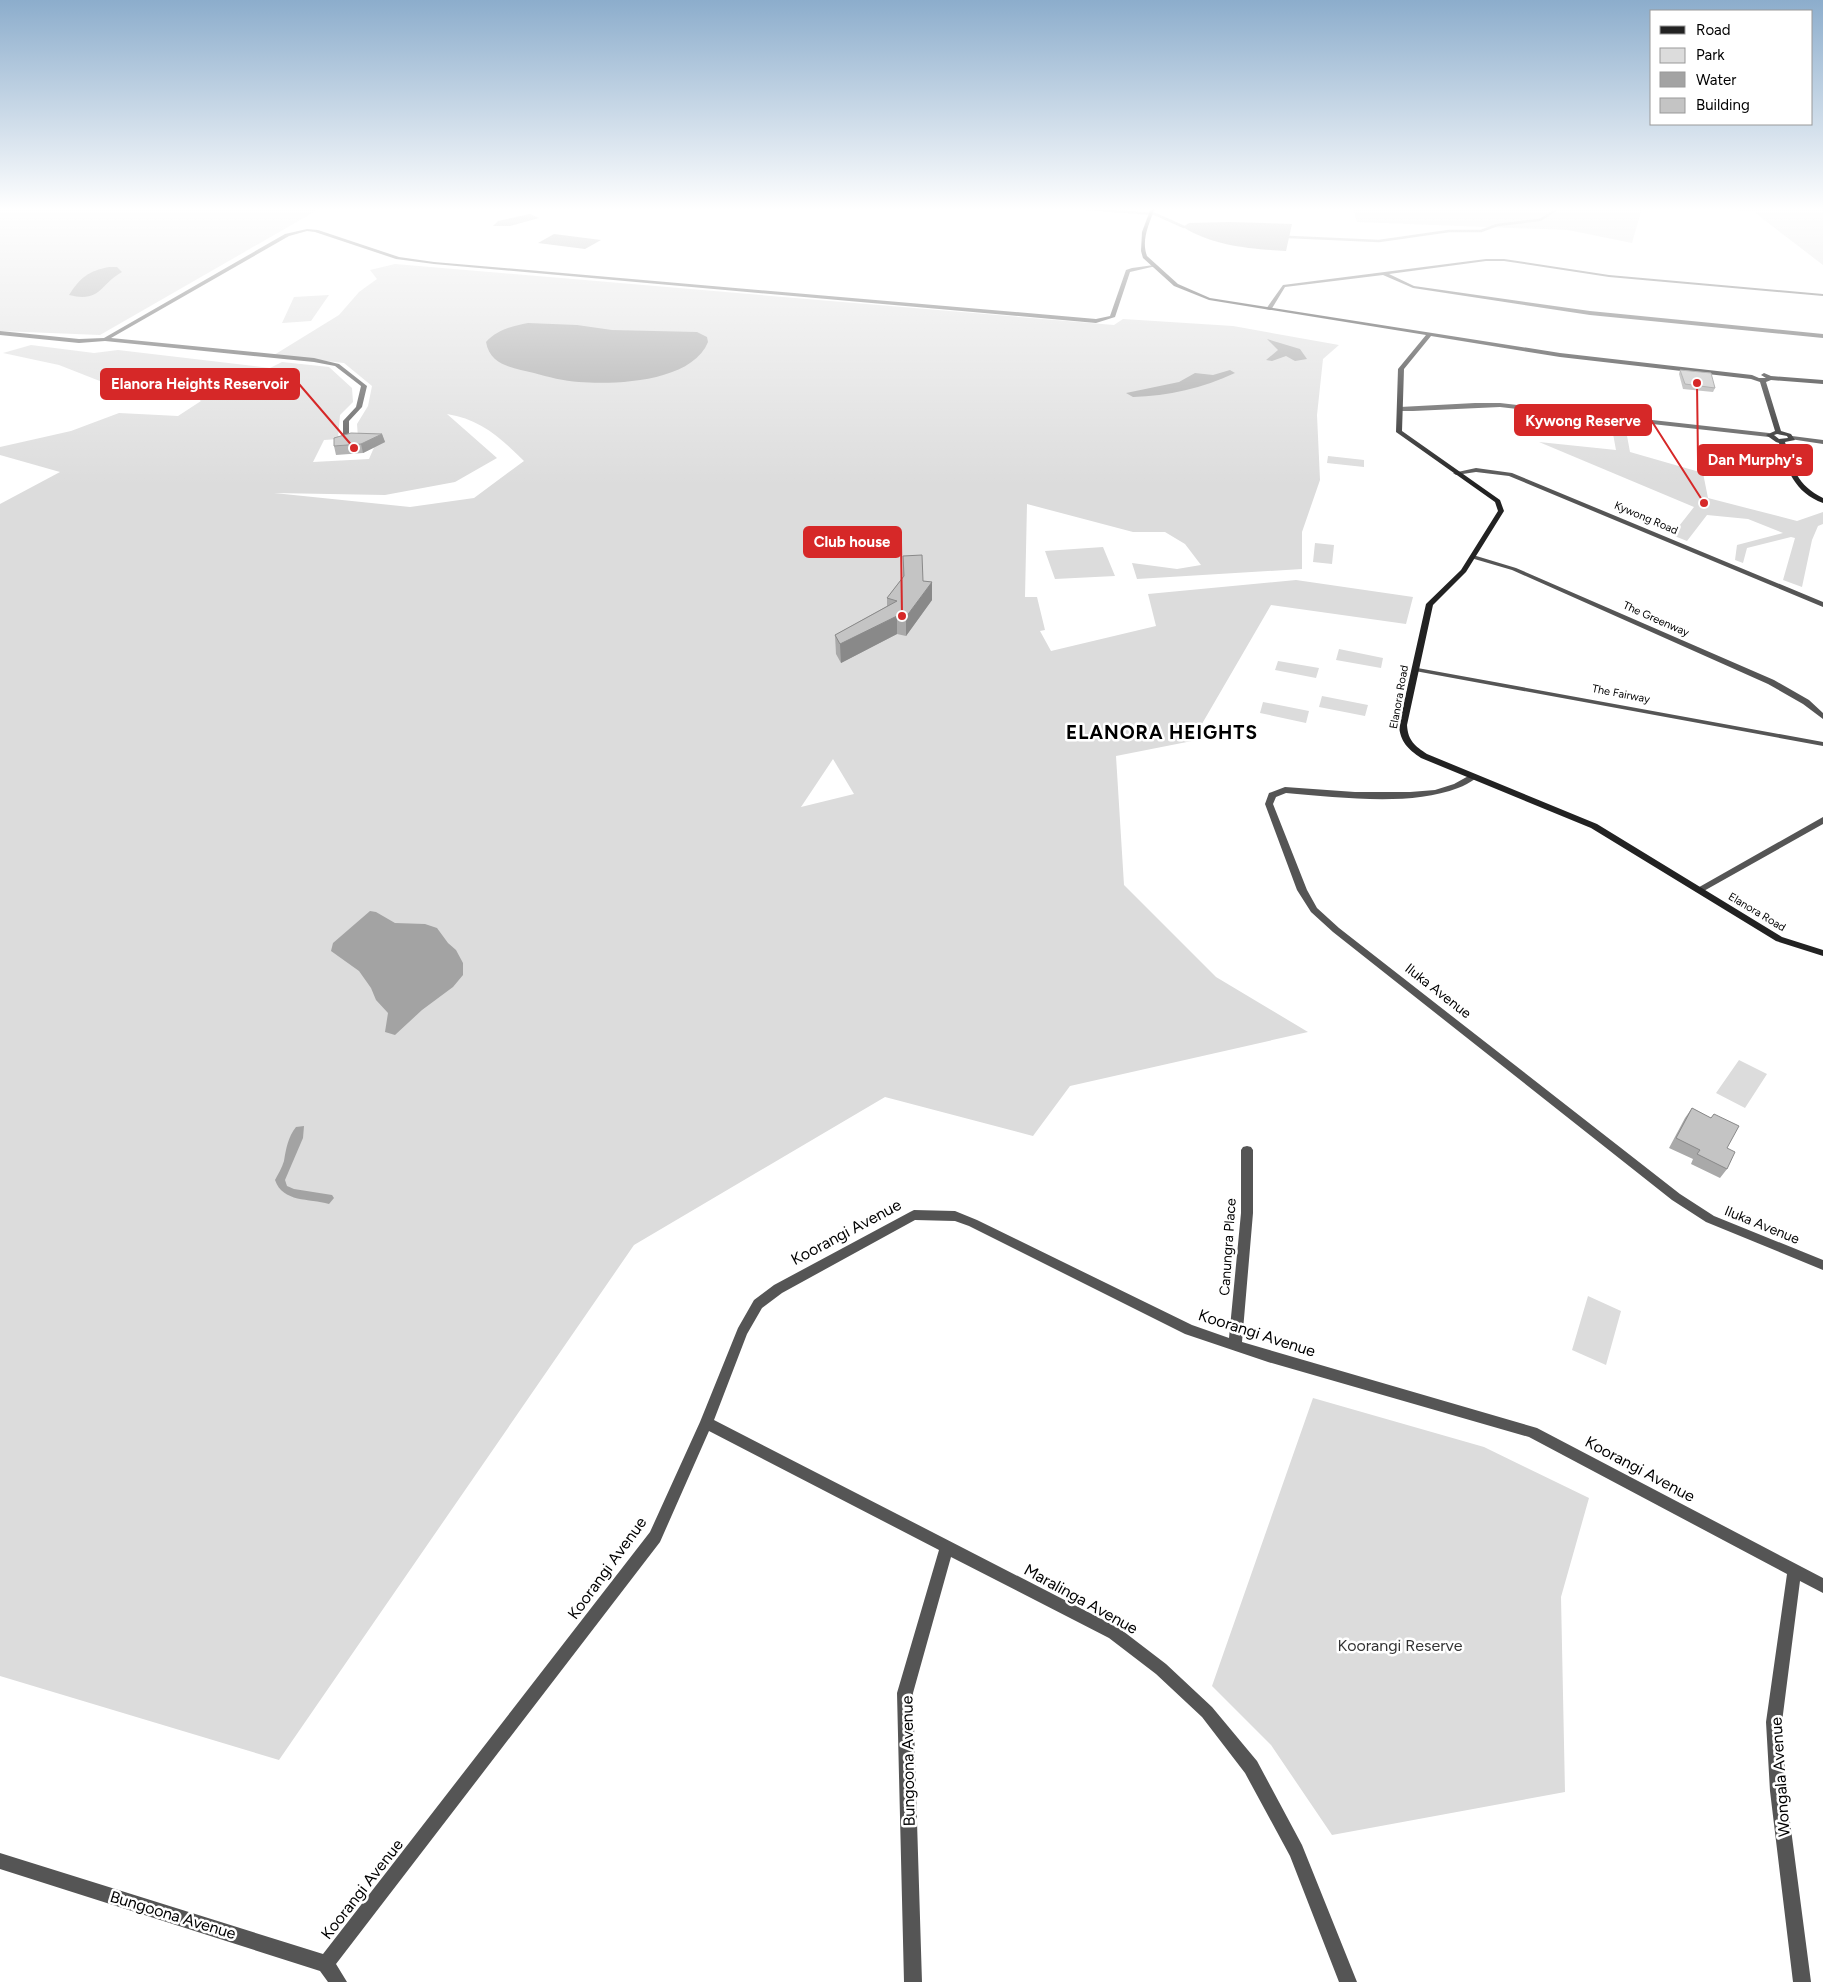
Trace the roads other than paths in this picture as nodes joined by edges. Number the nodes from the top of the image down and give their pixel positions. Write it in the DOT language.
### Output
graph roads {
  1 [pos="172,300"];
  2 [pos="858,300"];
  3 [pos="1118,300"];
  4 [pos="1217,300"];
  5 [pos="1274,300"];
  6 [pos="1505,300"];
  7 [pos="1269,309"];
  8 [pos="0,333"];
  9 [pos="1430,334"];
  10 [pos="1823,336"];
  11 [pos="104,339"];
  12 [pos="1752,377"];
  13 [pos="1770,378"];
  14 [pos="1763,381"];
  15 [pos="1823,382"];
  16 [pos="1400,409"];
  17 [pos="1780,432"];
  18 [pos="1769,435"];
  19 [pos="346,438"];
  20 [pos="1792,438"];
  21 [pos="1782,441"];
  22 [pos="1823,442"];
  23 [pos="1456,473"];
  24 [pos="1823,501"];
  25 [pos="1473,557"];
  26 [pos="1823,605"];
  27 [pos="1415,669"];
  28 [pos="1823,717"];
  29 [pos="1823,744"];
  30 [pos="1472,777"];
  31 [pos="1823,820"];
  32 [pos="1699,890"];
  33 [pos="1823,953"];
  34 [pos="1247,1150"];
  35 [pos="1823,1265"];
  36 [pos="1235,1346"];
  37 [pos="706,1422"];
  38 [pos="947,1546"];
  39 [pos="1794,1572"];
  40 [pos="1823,1586"];
  41 [pos="0,1860"];
  42 [pos="326,1964"];
  43 [pos="338,1982"];
  44 [pos="913,1982"];
  45 [pos="1348,1982"];
  46 [pos="1802,1982"];
  1 -- 11 [label="street"];
  2 -- 3 [label="street"];
  4 -- 7 [label="street"];
  5 -- 7 [label="street"];
  6 -- 10 [label="street"];
  7 -- 9 [label="street"];
  8 -- 11 [label="street"];
  9 -- 12 [label="street"];
  9 -- 16 [label="street, Elanora Road"];
  11 -- 19 [label="street"];
  12 -- 13 [label="street"];
  12 -- 14 [label="street"];
  13 -- 14 [label="street"];
  13 -- 15 [label="street"];
  14 -- 17 [label="street"];
  16 -- 18 [label="street"];
  16 -- 23 [label="street, Elanora Road"];
  17 -- 18 [label="street"];
  17 -- 20 [label="street"];
  18 -- 21 [label="street"];
  20 -- 21 [label="street"];
  20 -- 22 [label="street"];
  21 -- 24 [label="street"];
  23 -- 25 [label="street, Elanora Road"];
  23 -- 26 [label="street, Kywong Road"];
  25 -- 27 [label="street, Elanora Road"];
  25 -- 28 [label="street, The Greenway"];
  27 -- 29 [label="street, The Fairway"];
  27 -- 30 [label="street, Elanora Road"];
  30 -- 32 [label="street, Elanora Road"];
  30 -- 35 [label="street, Iluka Avenue"];
  31 -- 32 [label="street"];
  32 -- 33 [label="street, Elanora Road"];
  34 -- 36 [label="street, Canungra Place"];
  36 -- 37 [label="street, Koorangi Avenue"];
  36 -- 39 [label="street, Koorangi Avenue"];
  37 -- 38 [label="street, Maralinga Avenue"];
  37 -- 42 [label="street, Koorangi Avenue"];
  38 -- 44 [label="street, Bungoona Avenue"];
  38 -- 45 [label="street, Maralinga Avenue"];
  39 -- 40 [label="street, Koorangi Avenue"];
  39 -- 46 [label="street, Wongala Avenue"];
  41 -- 42 [label="street, Bungoona Avenue"];
  42 -- 43 [label="street"];
}
